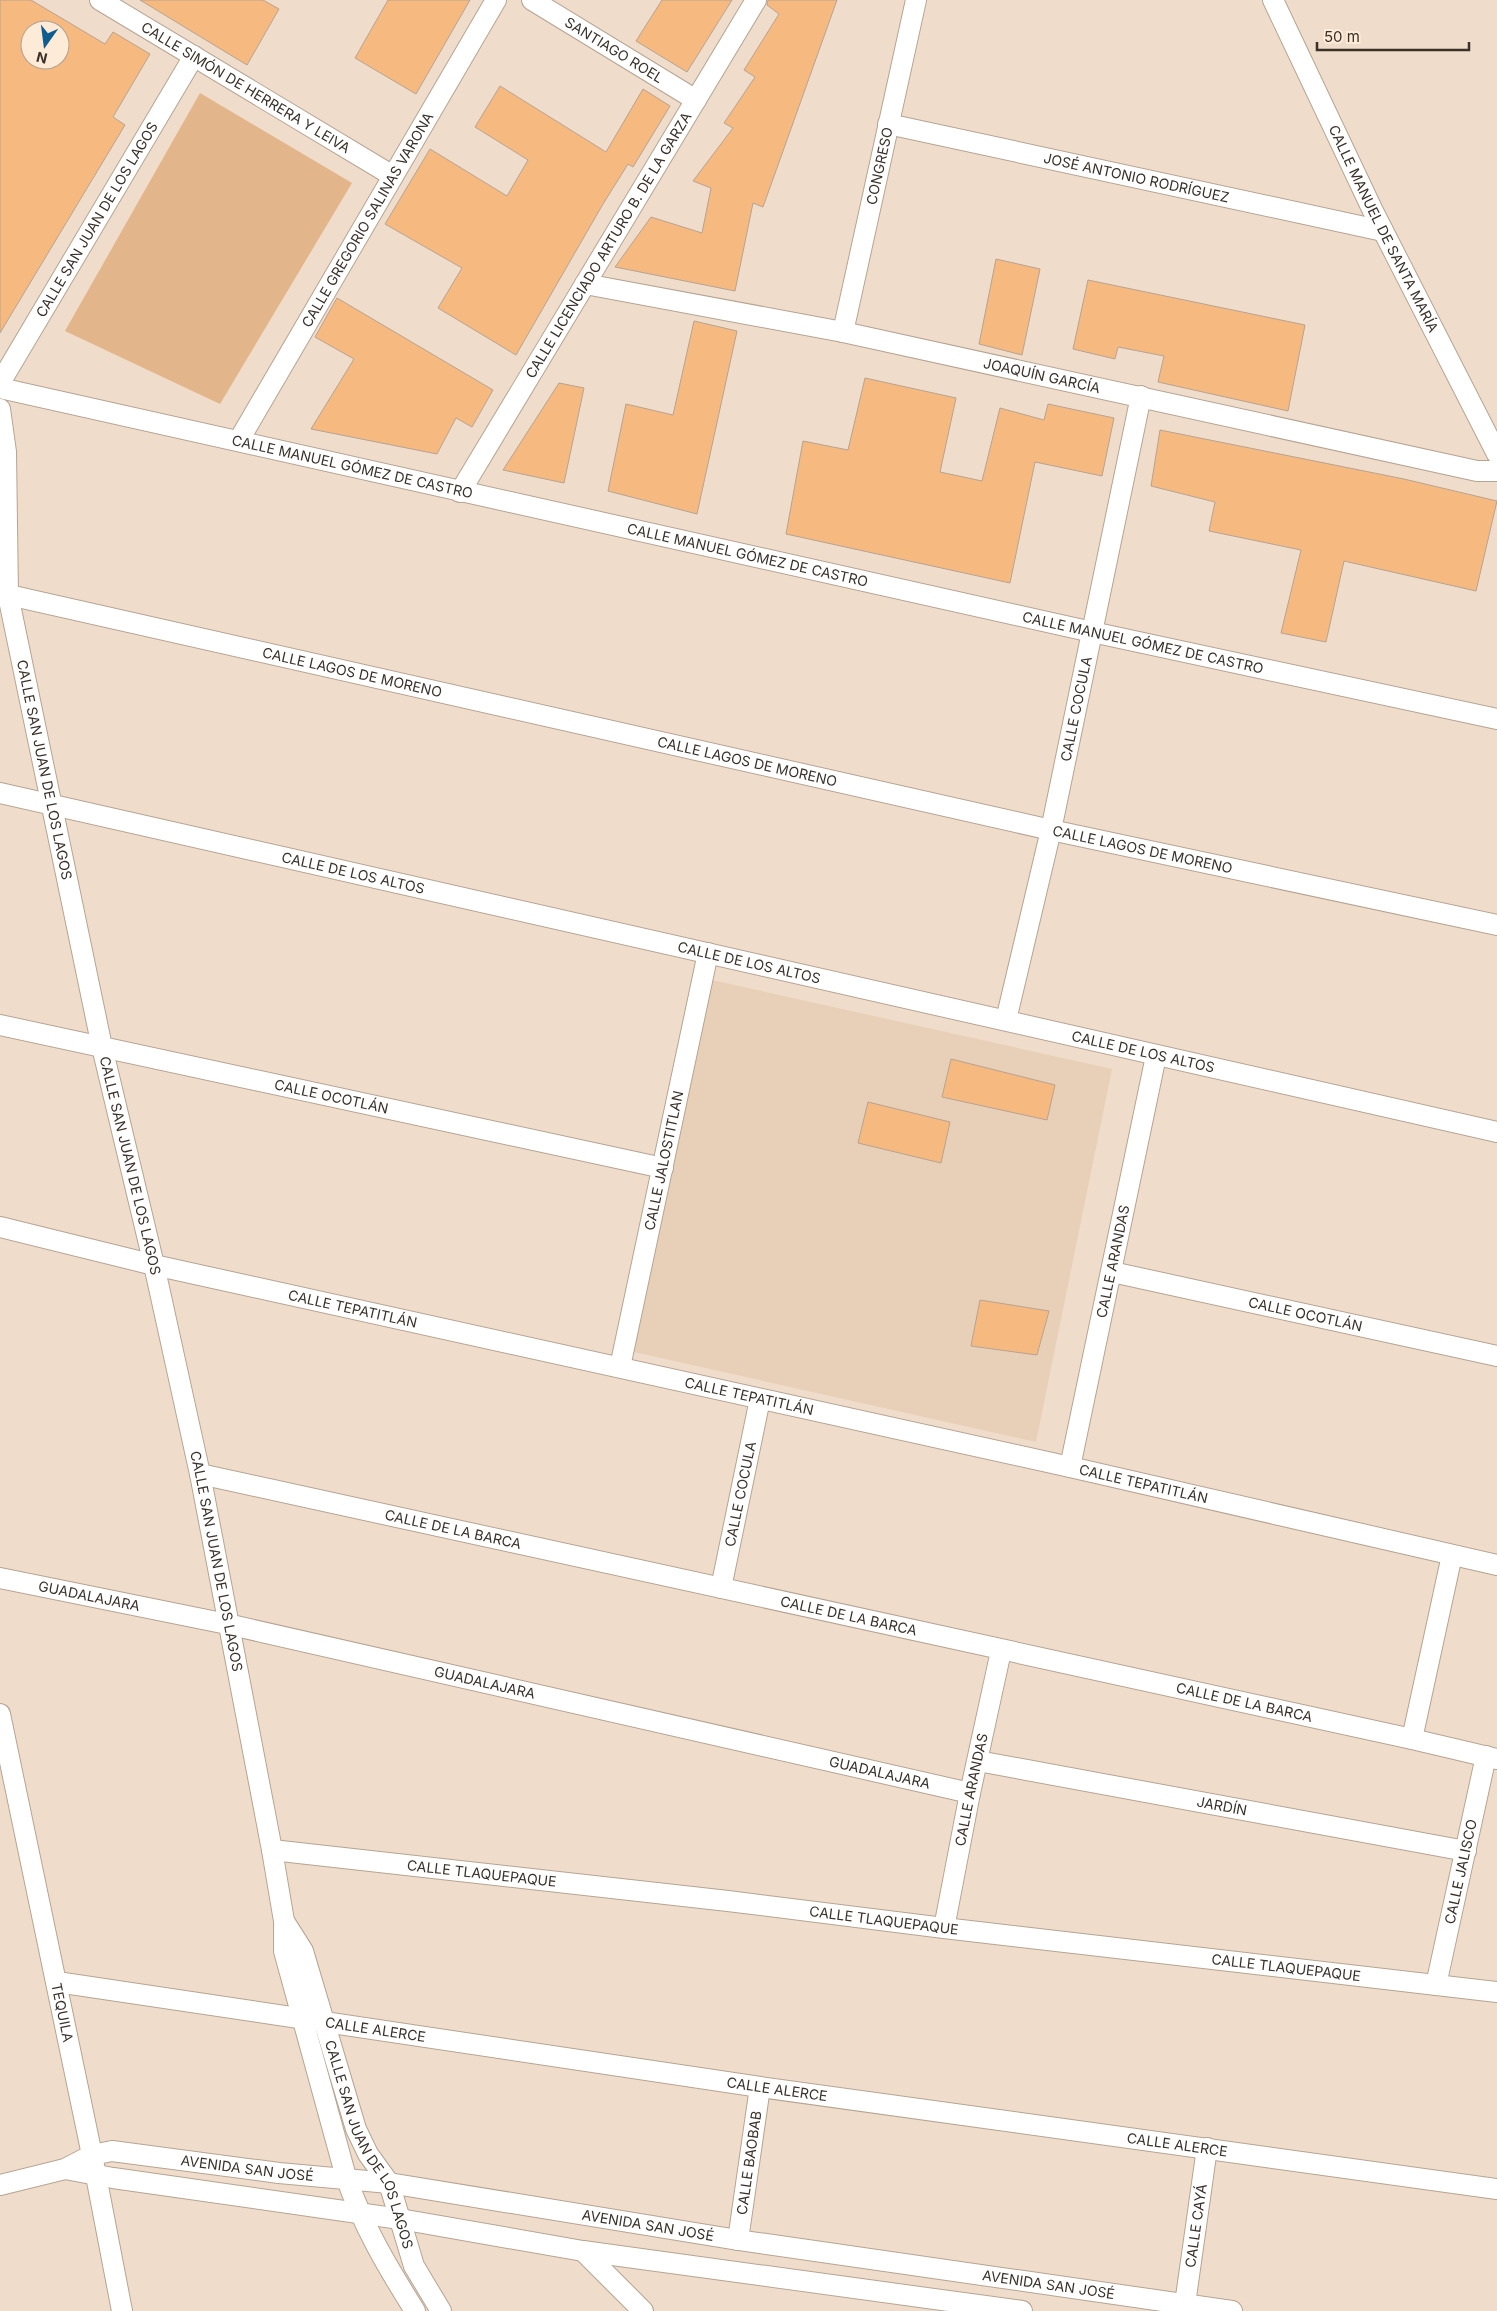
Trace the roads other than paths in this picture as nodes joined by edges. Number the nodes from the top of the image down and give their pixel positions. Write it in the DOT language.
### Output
graph roads {
  1 [pos="100,0"];
  2 [pos="496,0"];
  3 [pos="532,0"];
  4 [pos="756,0"];
  5 [pos="916,0"];
  6 [pos="1273,0"];
  7 [pos="194,56"];
  8 [pos="696,100"];
  9 [pos="888,124"];
  10 [pos="393,176"];
  11 [pos="1383,231"];
  12 [pos="585,284"];
  13 [pos="843,332"];
  14 [pos="0,383"];
  15 [pos="0,388"];
  16 [pos="1141,396"];
  17 [pos="0,409"];
  18 [pos="239,440"];
  19 [pos="1497,454"];
  20 [pos="1497,471"];
  21 [pos="460,492"];
  22 [pos="4,594"];
  23 [pos="1092,632"];
  24 [pos="1497,719"];
  25 [pos="0,794"];
  26 [pos="52,805"];
  27 [pos="1051,830"];
  28 [pos="1497,926"];
  29 [pos="708,954"];
  30 [pos="1006,1020"];
  31 [pos="0,1024"];
  32 [pos="102,1047"];
  33 [pos="1156,1056"];
  34 [pos="1497,1132"];
  35 [pos="663,1168"];
  36 [pos="0,1227"];
  37 [pos="154,1265"];
  38 [pos="1112,1272"];
  39 [pos="1497,1356"];
  40 [pos="620,1367"];
  41 [pos="760,1399"];
  42 [pos="1070,1467"];
  43 [pos="200,1474"];
  44 [pos="1452,1556"];
  45 [pos="1497,1565"];
  46 [pos="0,1578"];
  47 [pos="721,1588"];
  48 [pos="227,1624"];
  49 [pos="1001,1650"];
  50 [pos="0,1714"];
  51 [pos="1412,1738"];
  52 [pos="1491,1758"];
  53 [pos="978,1761"];
  54 [pos="970,1793"];
  55 [pos="272,1850"];
  56 [pos="1466,1851"];
  57 [pos="284,1921"];
  58 [pos="944,1928"];
  59 [pos="57,1982"];
  60 [pos="1436,1986"];
  61 [pos="1497,1992"];
  62 [pos="301,2017"];
  63 [pos="325,2020"];
  64 [pos="760,2087"];
  65 [pos="1207,2148"];
  66 [pos="92,2155"];
  67 [pos="65,2168"];
  68 [pos="95,2175"];
  69 [pos="346,2177"];
  70 [pos="389,2183"];
  71 [pos="0,2185"];
  72 [pos="1497,2189"];
  73 [pos="359,2214"];
  74 [pos="400,2219"];
  75 [pos="738,2240"];
  76 [pos="583,2251"];
  77 [pos="874,2260"];
  78 [pos="872,2289"];
  79 [pos="1185,2304"];
  80 [pos="122,2311"];
  81 [pos="415,2311"];
  82 [pos="441,2311"];
  83 [pos="643,2311"];
  84 [pos="1022,2311"];
  85 [pos="1232,2311"];
  1 -- 7 [label="street, CALLE SIMÓN DE HERRERA Y LEIVA"];
  2 -- 10 [label="street, CALLE GREGORIO SALINAS VARONA"];
  3 -- 8 [label="street, SANTIAGO ROEL"];
  4 -- 8 [label="street, CALLE LICENCIADO ARTURO B. DE LA GARZA"];
  5 -- 9 [label="street, CONGRESO"];
  6 -- 11 [label="street, CALLE MANUEL DE SANTA MARÍA"];
  7 -- 10 [label="street, CALLE SIMÓN DE HERRERA Y LEIVA"];
  7 -- 14 [label="street, CALLE SAN JUAN DE LOS LAGOS"];
  8 -- 12 [label="street, CALLE LICENCIADO ARTURO B. DE LA GARZA"];
  9 -- 11 [label="street, JOSÉ ANTONIO RODRÍGUEZ"];
  9 -- 13 [label="street, CONGRESO"];
  10 -- 18 [label="street, CALLE GREGORIO SALINAS VARONA"];
  11 -- 19 [label="street, CALLE MANUEL DE SANTA MARÍA"];
  12 -- 13 [label="street, JOAQUÍN GARCÍA"];
  12 -- 21 [label="street, CALLE LICENCIADO ARTURO B. DE LA GARZA"];
  13 -- 16 [label="street, JOAQUÍN GARCÍA"];
  15 -- 18 [label="street, CALLE MANUEL GÓMEZ DE CASTRO"];
  16 -- 20 [label="street, JOAQUÍN GARCÍA"];
  16 -- 23 [label="street, CALLE COCULA"];
  17 -- 22 [label="street, CALLE SAN JUAN DE LOS LAGOS"];
  18 -- 21 [label="street, CALLE MANUEL GÓMEZ DE CASTRO"];
  21 -- 23 [label="street, CALLE MANUEL GÓMEZ DE CASTRO"];
  22 -- 26 [label="street, CALLE SAN JUAN DE LOS LAGOS"];
  22 -- 27 [label="street, CALLE LAGOS DE MORENO"];
  23 -- 24 [label="street, CALLE MANUEL GÓMEZ DE CASTRO"];
  23 -- 27 [label="street, CALLE COCULA"];
  25 -- 26 [label="street, CALLE DE LOS ALTOS"];
  26 -- 29 [label="street, CALLE DE LOS ALTOS"];
  26 -- 32 [label="street, CALLE SAN JUAN DE LOS LAGOS"];
  27 -- 28 [label="street, CALLE LAGOS DE MORENO"];
  27 -- 30 [label="street, CALLE COCULA"];
  29 -- 30 [label="street, CALLE DE LOS ALTOS"];
  29 -- 35 [label="street, CALLE JALOSTITLAN"];
  30 -- 33 [label="street, CALLE DE LOS ALTOS"];
  31 -- 32 [label="street, CALLE OCOTLÁN"];
  32 -- 35 [label="street, CALLE OCOTLÁN"];
  32 -- 37 [label="street, CALLE SAN JUAN DE LOS LAGOS"];
  33 -- 34 [label="street, CALLE DE LOS ALTOS"];
  33 -- 38 [label="street, CALLE ARANDAS"];
  35 -- 40 [label="street, CALLE JALOSTITLAN"];
  36 -- 37 [label="street, CALLE TEPATITLÁN"];
  37 -- 40 [label="street, CALLE TEPATITLÁN"];
  37 -- 43 [label="street, CALLE SAN JUAN DE LOS LAGOS"];
  38 -- 39 [label="street, CALLE OCOTLÁN"];
  38 -- 42 [label="street, CALLE ARANDAS"];
  40 -- 41 [label="street, CALLE TEPATITLÁN"];
  41 -- 42 [label="street, CALLE TEPATITLÁN"];
  41 -- 47 [label="street, CALLE COCULA"];
  42 -- 44 [label="street, CALLE TEPATITLÁN"];
  43 -- 47 [label="street, CALLE DE LA BARCA"];
  43 -- 48 [label="street, CALLE SAN JUAN DE LOS LAGOS"];
  44 -- 45 [label="street, CALLE TEPATITLÁN"];
  44 -- 51 [label="street"];
  46 -- 48 [label="street, GUADALAJARA"];
  47 -- 49 [label="street, CALLE DE LA BARCA"];
  48 -- 54 [label="street, GUADALAJARA"];
  48 -- 55 [label="street, CALLE SAN JUAN DE LOS LAGOS"];
  49 -- 51 [label="street, CALLE DE LA BARCA"];
  49 -- 53 [label="street, CALLE ARANDAS"];
  50 -- 59 [label="street, TEQUILA"];
  51 -- 52 [label="street, CALLE DE LA BARCA"];
  52 -- 56 [label="street, CALLE JALISCO"];
  53 -- 54 [label="street, CALLE ARANDAS"];
  53 -- 56 [label="street, JARDÍN"];
  54 -- 58 [label="street, CALLE ARANDAS"];
  55 -- 57 [label="street, CALLE SAN JUAN DE LOS LAGOS"];
  55 -- 58 [label="street, CALLE TLAQUEPAQUE"];
  56 -- 60 [label="street, CALLE JALISCO"];
  57 -- 62 [label="street, CALLE SAN JUAN DE LOS LAGOS"];
  57 -- 63 [label="street, CALLE SAN JUAN DE LOS LAGOS"];
  58 -- 60 [label="street, CALLE TLAQUEPAQUE"];
  59 -- 62 [label="street, CALLE ALERCE"];
  59 -- 66 [label="street, TEQUILA"];
  60 -- 61 [label="street, CALLE TLAQUEPAQUE"];
  62 -- 63 [label="street, CALLE ALERCE"];
  62 -- 69 [label="street, CALLE SAN JUAN DE LOS LAGOS"];
  63 -- 64 [label="street, CALLE ALERCE"];
  63 -- 70 [label="street, CALLE SAN JUAN DE LOS LAGOS"];
  64 -- 65 [label="street, CALLE ALERCE"];
  64 -- 75 [label="street, CALLE BAOBAB"];
  65 -- 72 [label="street, CALLE ALERCE"];
  65 -- 79 [label="street, CALLE CAYÁ"];
  66 -- 67 [label="street, AVENIDA SAN JOSÉ"];
  66 -- 68 [label="street, TEQUILA"];
  66 -- 69 [label="street, AVENIDA SAN JOSÉ"];
  67 -- 68 [label="street, AVENIDA SAN JOSÉ"];
  67 -- 71 [label="street, AVENIDA SAN JOSÉ"];
  68 -- 73 [label="street, AVENIDA SAN JOSÉ"];
  68 -- 80 [label="street, TEQUILA"];
  69 -- 70 [label="street, AVENIDA SAN JOSÉ"];
  69 -- 73 [label="street, CALLE SAN JUAN DE LOS LAGOS"];
  70 -- 74 [label="street, CALLE SAN JUAN DE LOS LAGOS"];
  70 -- 75 [label="street, AVENIDA SAN JOSÉ"];
  73 -- 74 [label="street, AVENIDA SAN JOSÉ"];
  73 -- 81 [label="street, CALLE SAN JUAN DE LOS LAGOS"];
  74 -- 76 [label="street, AVENIDA SAN JOSÉ"];
  74 -- 82 [label="street, CALLE SAN JUAN DE LOS LAGOS"];
  75 -- 77 [label="street, AVENIDA SAN JOSÉ"];
  76 -- 78 [label="street, AVENIDA SAN JOSÉ"];
  76 -- 83 [label="street"];
  77 -- 78 [label="street"];
  77 -- 79 [label="street, AVENIDA SAN JOSÉ"];
  78 -- 84 [label="street, AVENIDA SAN JOSÉ"];
  79 -- 85 [label="street, AVENIDA SAN JOSÉ"];
}
